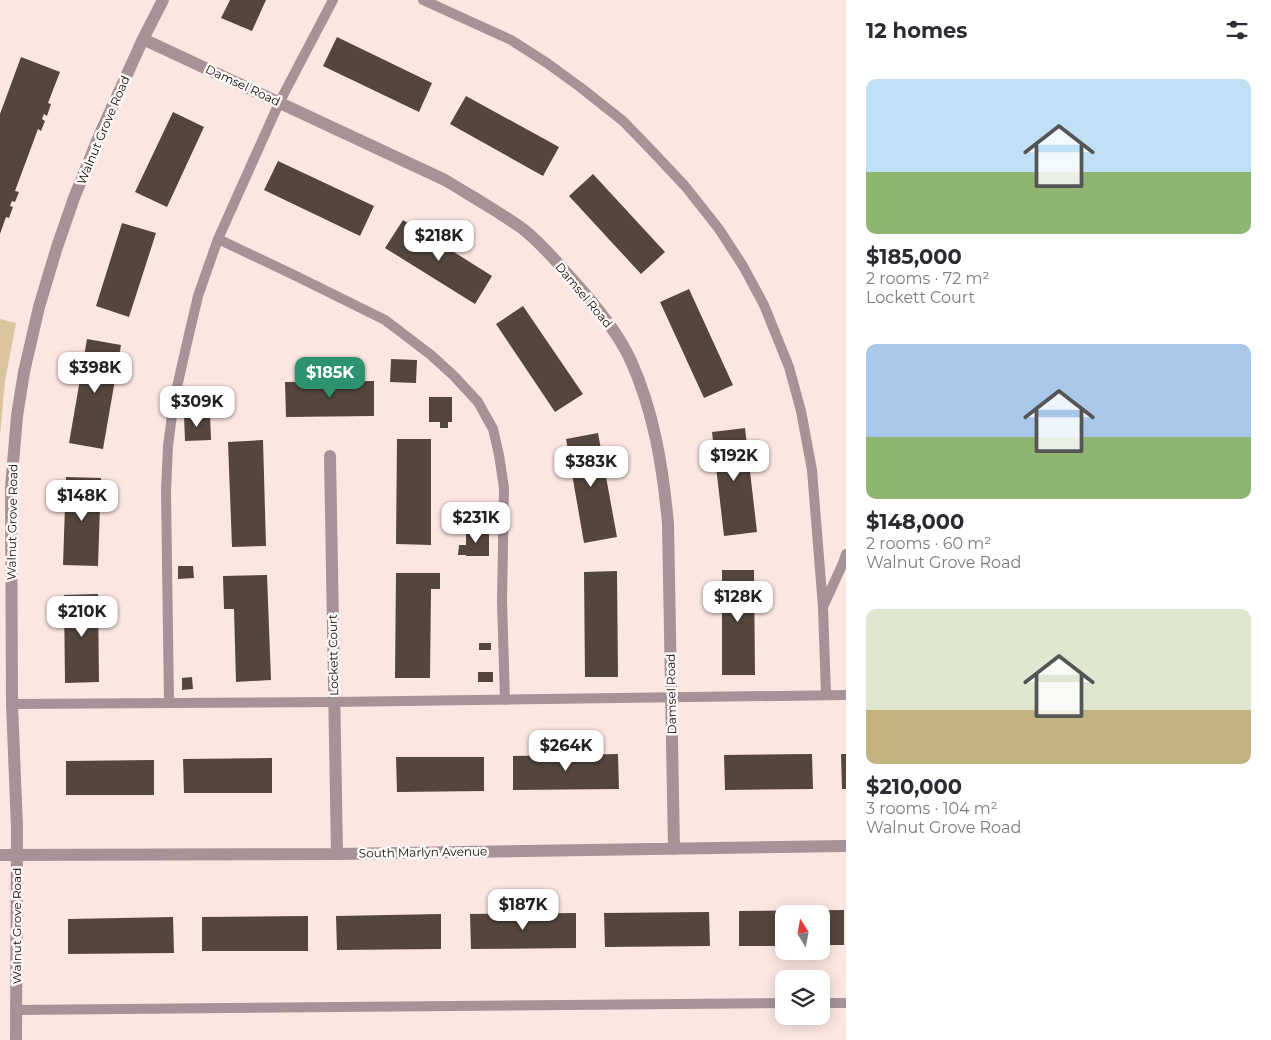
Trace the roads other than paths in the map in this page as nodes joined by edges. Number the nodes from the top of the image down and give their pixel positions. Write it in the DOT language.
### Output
graph roads {
  1 [pos="163,0"];
  2 [pos="333,0"];
  3 [pos="423,0"];
  4 [pos="143,39"];
  5 [pos="279,103"];
  6 [pos="218,239"];
  7 [pos="330,456"];
  8 [pos="846,554"];
  9 [pos="823,607"];
  10 [pos="846,695"];
  11 [pos="826,696"];
  12 [pos="671,698"];
  13 [pos="506,700"];
  14 [pos="334,702"];
  15 [pos="169,703"];
  16 [pos="12,704"];
  17 [pos="846,846"];
  18 [pos="674,849"];
  19 [pos="336,854"];
  20 [pos="0,855"];
  21 [pos="16,856"];
  22 [pos="775,1003"];
  23 [pos="830,1003"];
  24 [pos="846,1003"];
  25 [pos="16,1010"];
  26 [pos="16,1040"];
  1 -- 4 [label="street, Walnut Grove Road"];
  2 -- 5 [label="lane"];
  3 -- 9 [label="lane"];
  4 -- 5 [label="street, Damsel Road"];
  4 -- 16 [label="street, Walnut Grove Road"];
  5 -- 6 [label="lane"];
  5 -- 12 [label="street, Damsel Road"];
  6 -- 13 [label="lane"];
  6 -- 15 [label="lane"];
  7 -- 14 [label="street, Lockett Court"];
  8 -- 9 [label="lane"];
  9 -- 11 [label="lane"];
  10 -- 11 [label="lane"];
  11 -- 12 [label="lane"];
  12 -- 13 [label="lane"];
  12 -- 18 [label="street, Damsel Road"];
  13 -- 14 [label="lane"];
  14 -- 15 [label="lane"];
  14 -- 19 [label="street, Lockett Court"];
  15 -- 16 [label="lane"];
  16 -- 21 [label="street, Walnut Grove Road"];
  17 -- 18 [label="street, South Marlyn Avenue"];
  18 -- 19 [label="street, South Marlyn Avenue"];
  19 -- 21 [label="street, South Marlyn Avenue"];
  20 -- 21 [label="street, South Marlyn Avenue"];
  21 -- 25 [label="street, Walnut Grove Road"];
  22 -- 25 [label="lane"];
  23 -- 24 [label="lane"];
  25 -- 26 [label="street, Walnut Grove Road"];
}
